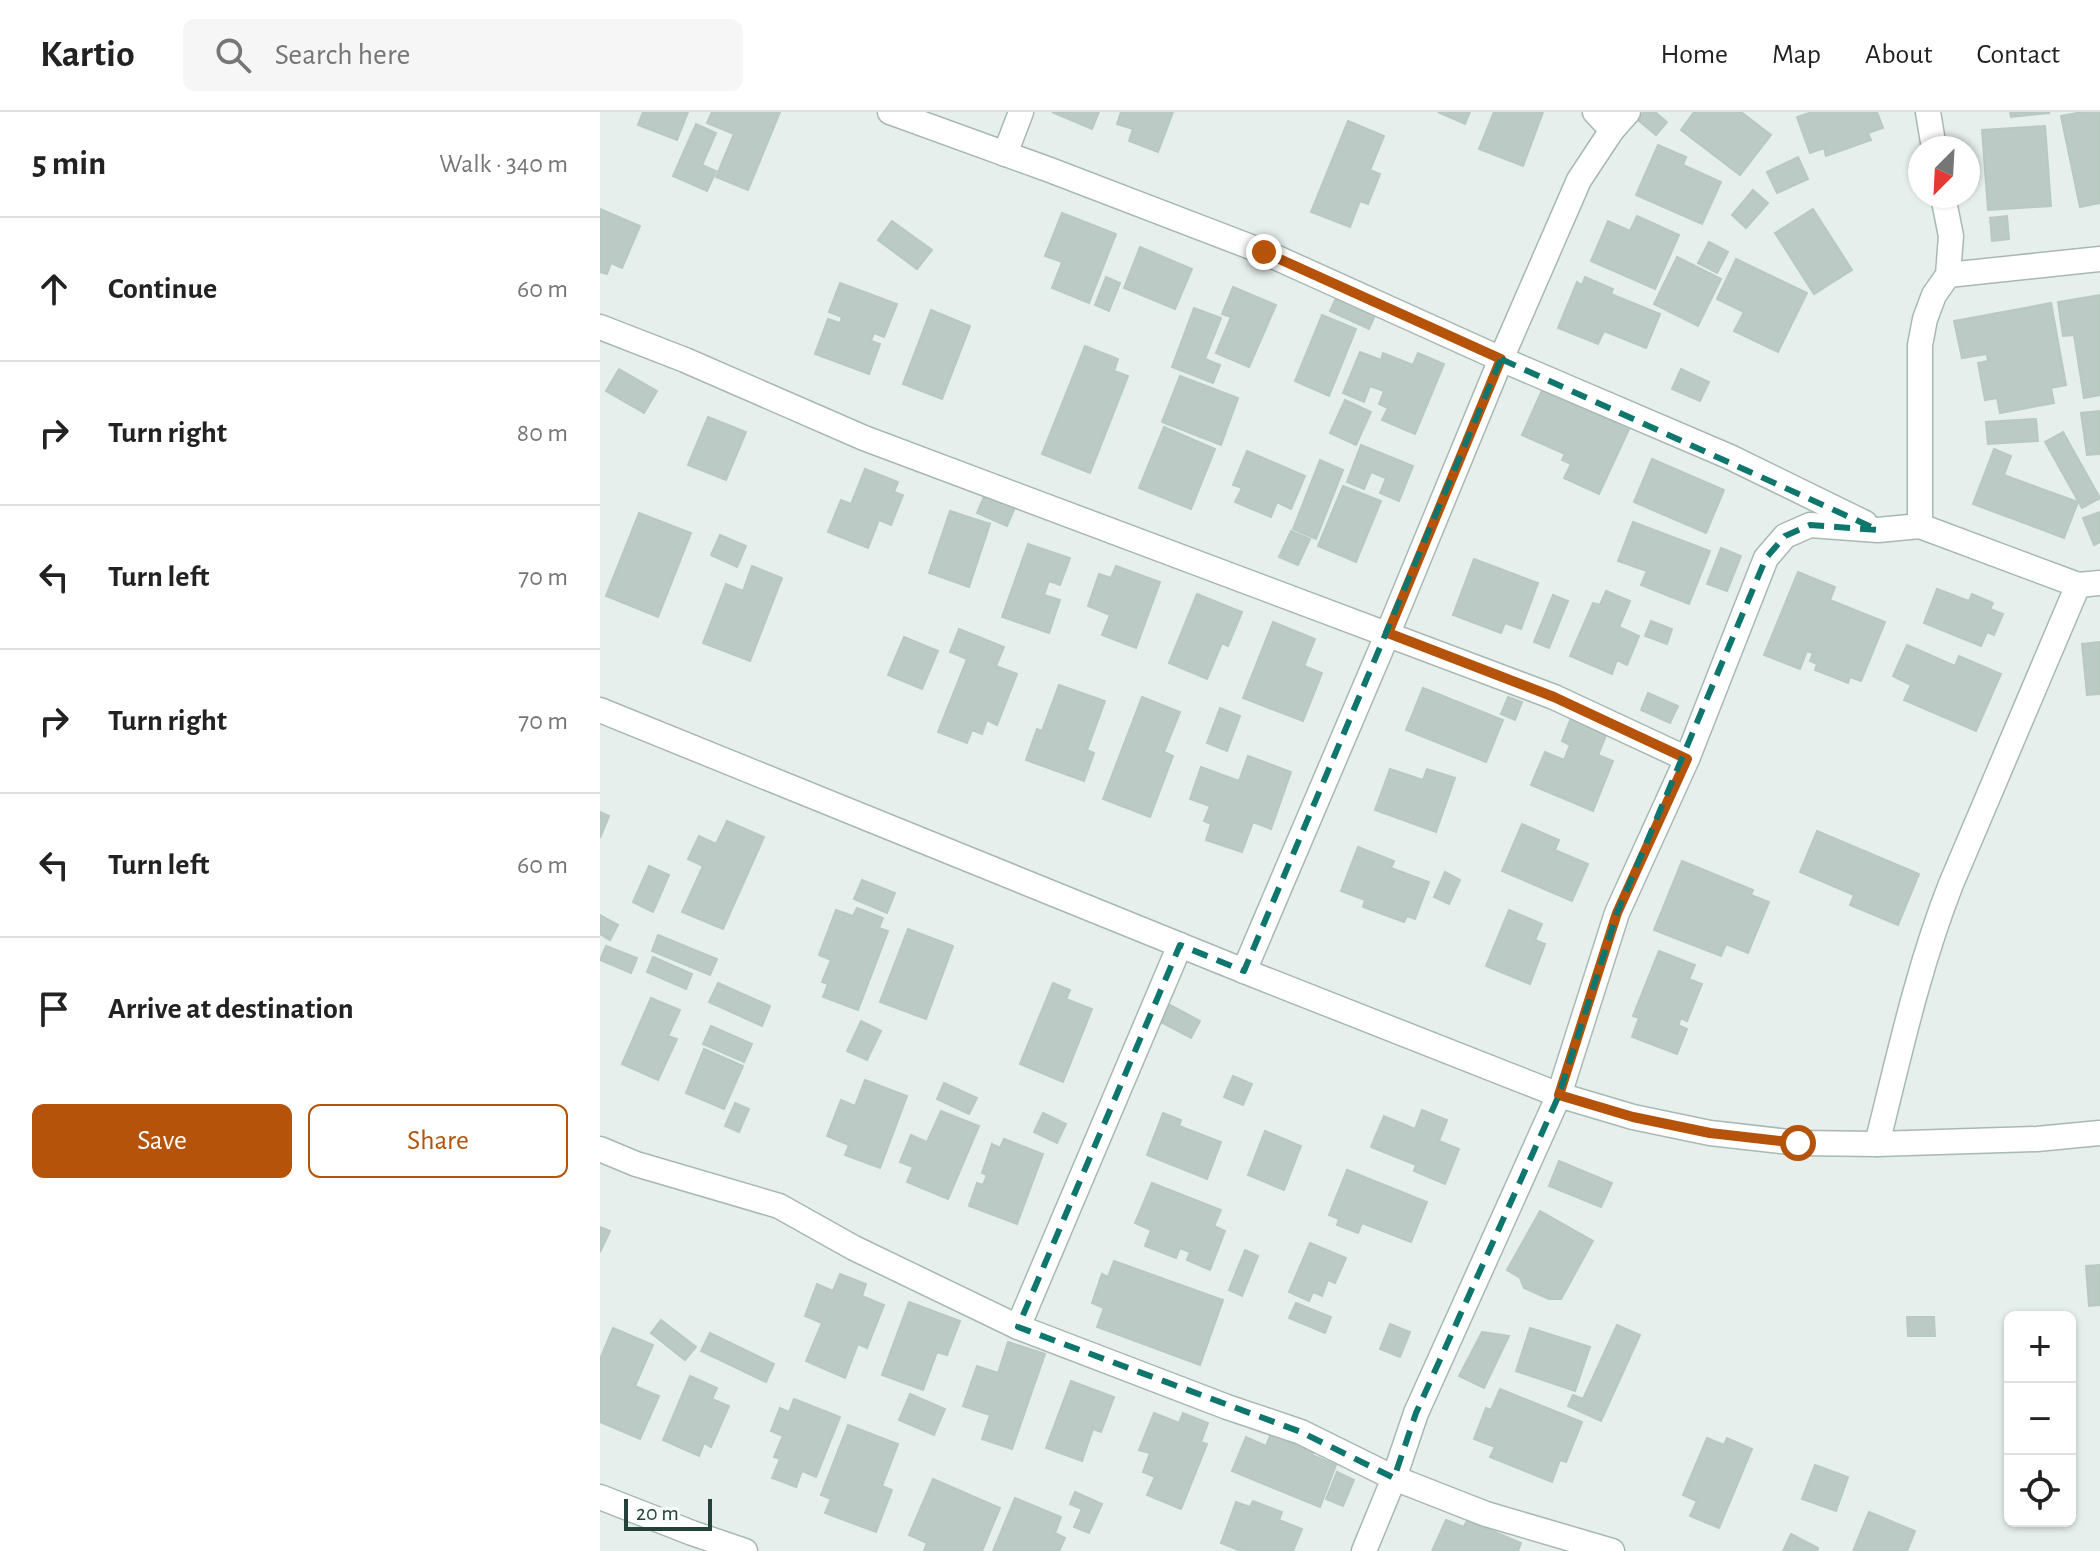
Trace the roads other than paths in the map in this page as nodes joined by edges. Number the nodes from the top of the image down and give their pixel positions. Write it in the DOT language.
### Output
graph roads {
  1 [pos="890,112"];
  2 [pos="1021,112"];
  3 [pos="1595,112"];
  4 [pos="1928,112"];
  5 [pos="1620,121"];
  6 [pos="1932,136"];
  7 [pos="1005,154"];
  8 [pos="1945,208"];
  9 [pos="2100,259"];
  10 [pos="1948,275"];
  11 [pos="600,327"];
  12 [pos="1501,359"];
  13 [pos="1920,526"];
  14 [pos="1878,530"];
  15 [pos="2089,584"];
  16 [pos="1388,633"];
  17 [pos="600,710"];
  18 [pos="1687,759"];
  19 [pos="1180,945"];
  20 [pos="1244,971"];
  21 [pos="1559,1095"];
  22 [pos="2100,1133"];
  23 [pos="1877,1144"];
  24 [pos="600,1149"];
  25 [pos="1018,1327"];
  26 [pos="1394,1478"];
  27 [pos="600,1497"];
  28 [pos="745,1551"];
  29 [pos="1364,1551"];
  30 [pos="1612,1551"];
  1 -- 7 [label="street"];
  2 -- 7 [label="street"];
  3 -- 5 [label="street"];
  4 -- 6 [label="street"];
  5 -- 12 [label="street"];
  7 -- 12 [label="street"];
  8 -- 10 [label="street"];
  9 -- 10 [label="street"];
  10 -- 13 [label="street"];
  11 -- 16 [label="street"];
  12 -- 14 [label="street"];
  12 -- 16 [label="street"];
  13 -- 14 [label="street"];
  13 -- 15 [label="street"];
  14 -- 18 [label="street"];
  15 -- 23 [label="street"];
  16 -- 18 [label="street"];
  16 -- 20 [label="street"];
  17 -- 19 [label="street"];
  18 -- 21 [label="street"];
  19 -- 20 [label="street"];
  19 -- 25 [label="street"];
  20 -- 21 [label="street"];
  21 -- 23 [label="street"];
  21 -- 26 [label="street"];
  22 -- 23 [label="street"];
  24 -- 25 [label="street"];
  25 -- 26 [label="street"];
  26 -- 29 [label="street"];
  26 -- 30 [label="street"];
  27 -- 28 [label="street"];
}
